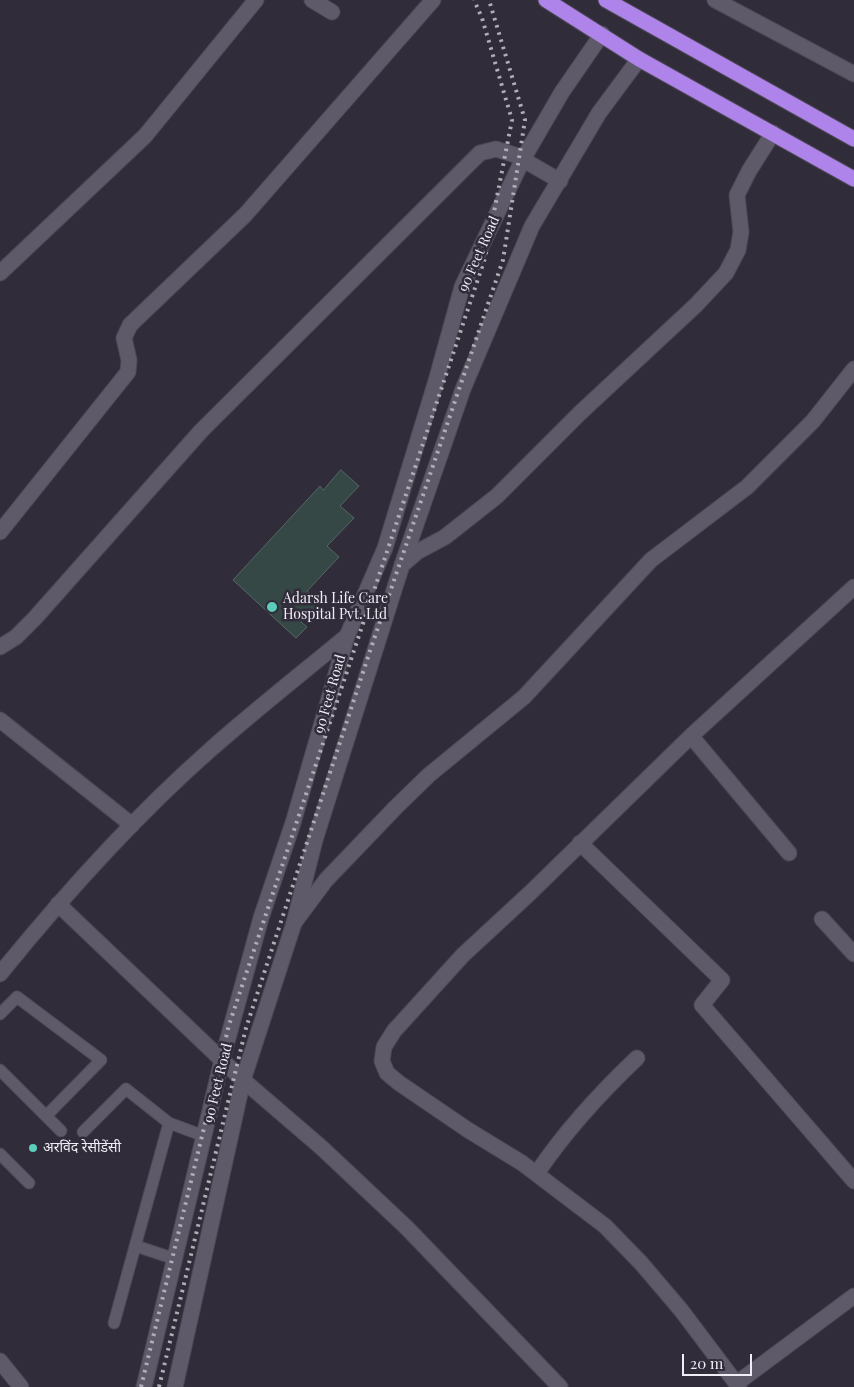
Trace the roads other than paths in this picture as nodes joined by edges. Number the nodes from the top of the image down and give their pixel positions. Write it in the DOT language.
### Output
graph roads {
  1 [pos="256,0"];
  2 [pos="312,0"];
  3 [pos="546,0"];
  4 [pos="606,0"];
  5 [pos="716,0"];
  6 [pos="431,3"];
  7 [pos="332,12"];
  8 [pos="602,34"];
  9 [pos="639,59"];
  10 [pos="854,74"];
  11 [pos="773,134"];
  12 [pos="854,139"];
  13 [pos="523,159"];
  14 [pos="854,179"];
  15 [pos="560,181"];
  16 [pos="0,273"];
  17 [pos="854,369"];
  18 [pos="0,532"];
  19 [pos="402,565"];
  20 [pos="854,587"];
  21 [pos="347,636"];
  22 [pos="0,647"];
  23 [pos="0,720"];
  24 [pos="690,736"];
  25 [pos="132,825"];
  26 [pos="580,843"];
  27 [pos="789,854"];
  28 [pos="58,904"];
  29 [pos="822,919"];
  30 [pos="294,923"];
  31 [pos="854,954"];
  32 [pos="0,974"];
  33 [pos="0,1014"];
  34 [pos="637,1058"];
  35 [pos="222,1060"];
  36 [pos="0,1070"];
  37 [pos="243,1080"];
  38 [pos="46,1116"];
  39 [pos="169,1123"];
  40 [pos="60,1131"];
  41 [pos="83,1132"];
  42 [pos="204,1136"];
  43 [pos="0,1154"];
  44 [pos="537,1173"];
  45 [pos="854,1182"];
  46 [pos="29,1183"];
  47 [pos="136,1246"];
  48 [pos="175,1259"];
  49 [pos="854,1296"];
  50 [pos="114,1323"];
  51 [pos="0,1361"];
  52 [pos="738,1385"];
  53 [pos="21,1387"];
  54 [pos="144,1387"];
  55 [pos="175,1387"];
  56 [pos="560,1387"];
  1 -- 16 [label="street"];
  2 -- 7 [label="street"];
  3 -- 8 [label="highway"];
  4 -- 12 [label="highway"];
  5 -- 10 [label="street"];
  6 -- 18 [label="street"];
  8 -- 9 [label="highway"];
  8 -- 13 [label="street, 90 Feet Road"];
  9 -- 11 [label="highway"];
  9 -- 15 [label="street, 90 Feet Road"];
  11 -- 14 [label="highway"];
  11 -- 19 [label="street"];
  13 -- 15 [label="street"];
  13 -- 21 [label="street, 90 Feet Road"];
  13 -- 22 [label="street"];
  15 -- 19 [label="street, 90 Feet Road"];
  17 -- 30 [label="street"];
  19 -- 30 [label="street, 90 Feet Road"];
  20 -- 24 [label="street"];
  21 -- 25 [label="street"];
  21 -- 35 [label="street, 90 Feet Road"];
  23 -- 25 [label="street"];
  24 -- 26 [label="street"];
  24 -- 27 [label="street"];
  25 -- 28 [label="street"];
  26 -- 44 [label="street"];
  26 -- 45 [label="street"];
  28 -- 32 [label="street"];
  28 -- 35 [label="street"];
  29 -- 31 [label="street"];
  30 -- 37 [label="street, 90 Feet Road"];
  33 -- 38 [label="lane"];
  34 -- 44 [label="street"];
  35 -- 37 [label="street"];
  35 -- 42 [label="street, 90 Feet Road"];
  36 -- 38 [label="lane"];
  37 -- 55 [label="street, 90 Feet Road"];
  37 -- 56 [label="street"];
  38 -- 40 [label="lane"];
  39 -- 41 [label="lane"];
  39 -- 42 [label="lane"];
  39 -- 47 [label="lane"];
  42 -- 48 [label="street, 90 Feet Road"];
  43 -- 46 [label="lane"];
  44 -- 52 [label="street"];
  47 -- 48 [label="lane"];
  47 -- 50 [label="lane"];
  48 -- 54 [label="street, 90 Feet Road"];
  49 -- 52 [label="street"];
  51 -- 53 [label="street"];
}
